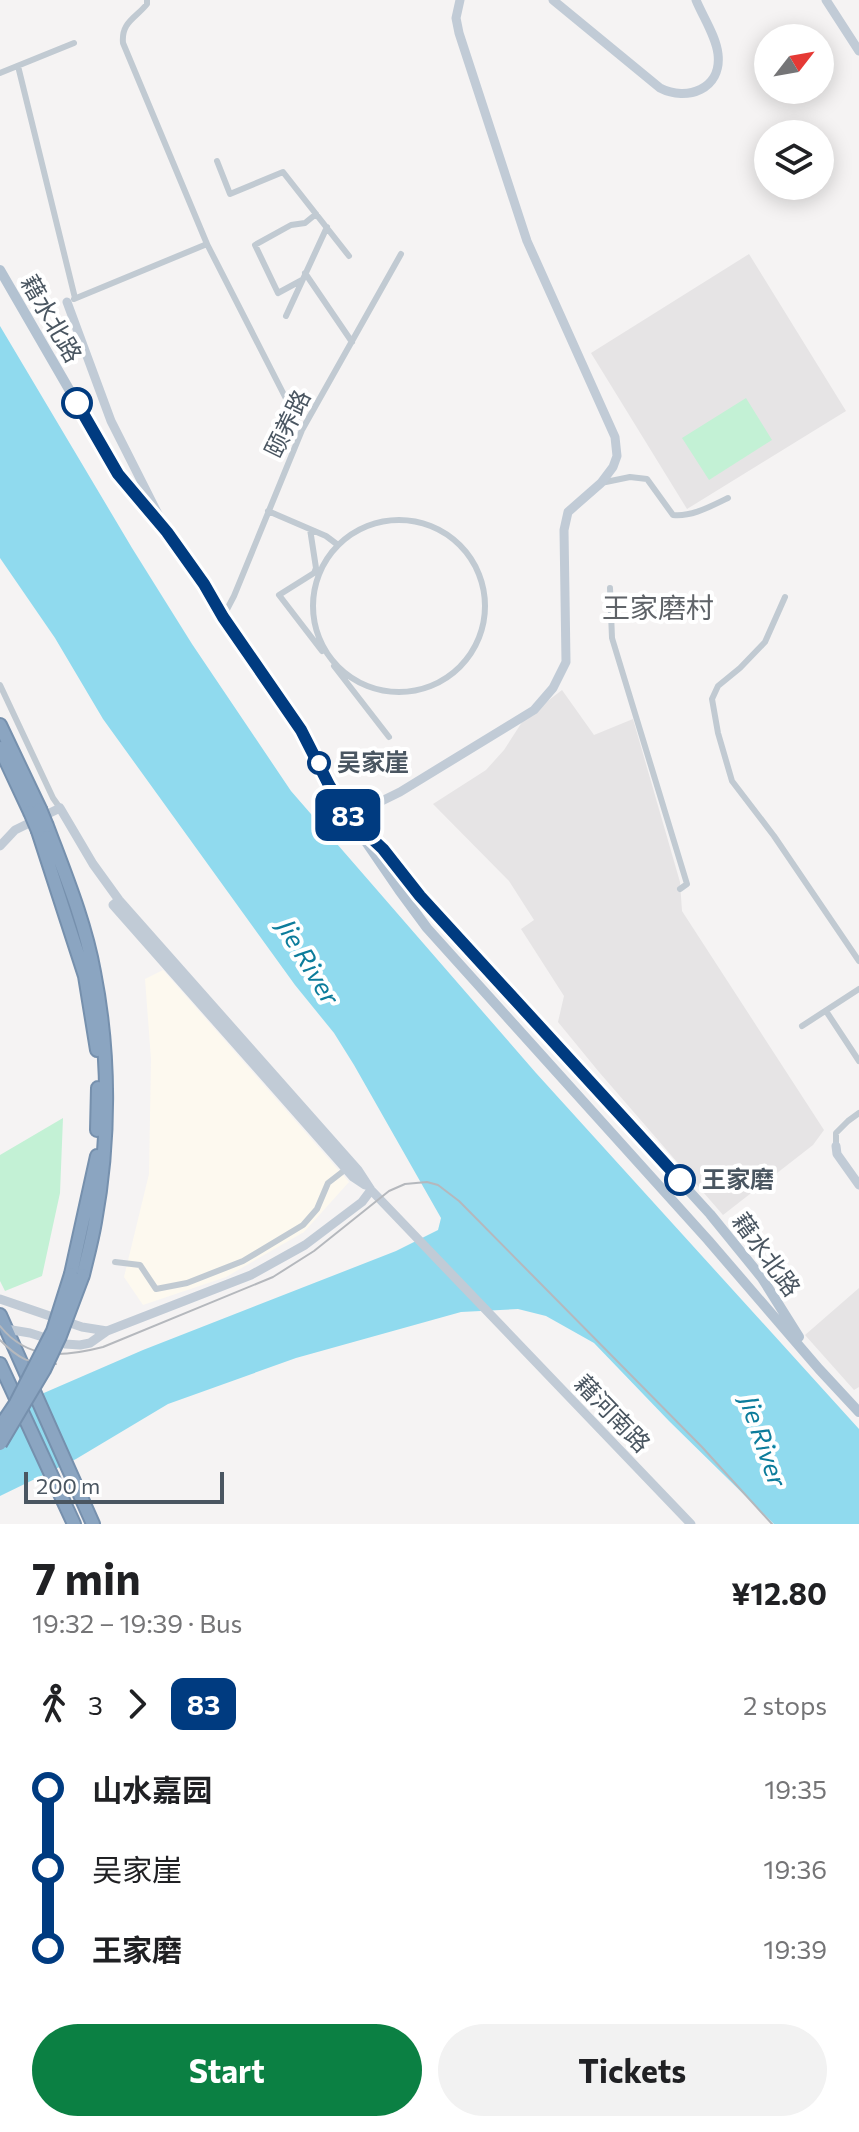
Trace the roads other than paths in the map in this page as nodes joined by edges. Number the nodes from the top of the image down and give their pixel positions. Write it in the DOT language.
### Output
graph roads {
  1 [pos="147,0"];
  2 [pos="460,0"];
  3 [pos="553,0"];
  4 [pos="696,0"];
  5 [pos="826,0"];
  6 [pos="74,43"];
  7 [pos="859,51"];
  8 [pos="18,66"];
  9 [pos="0,73"];
  10 [pos="217,161"];
  11 [pos="316,214"];
  12 [pos="327,227"];
  13 [pos="207,244"];
  14 [pos="401,254"];
  15 [pos="349,256"];
  16 [pos="0,270"];
  17 [pos="304,277"];
  18 [pos="0,279"];
  19 [pos="71,300"];
  20 [pos="286,316"];
  21 [pos="352,342"];
  22 [pos="302,430"];
  23 [pos="601,483"];
  24 [pos="728,498"];
  25 [pos="268,511"];
  26 [pos="310,529"];
  27 [pos="167,532"];
  28 [pos="338,545"];
  29 [pos="204,584"];
  30 [pos="610,588"];
  31 [pos="785,597"];
  32 [pos="223,617"];
  33 [pos="0,685"];
  34 [pos="0,725"];
  35 [pos="389,737"];
  36 [pos="0,748"];
  37 [pos="60,808"];
  38 [pos="35,811"];
  39 [pos="349,817"];
  40 [pos="0,844"];
  41 [pos="680,889"];
  42 [pos="119,900"];
  43 [pos="859,961"];
  44 [pos="859,989"];
  45 [pos="826,1011"];
  46 [pos="802,1026"];
  47 [pos="859,1061"];
  48 [pos="859,1113"];
  49 [pos="836,1146"];
  50 [pos="346,1169"];
  51 [pos="859,1185"];
  52 [pos="371,1190"];
  53 [pos="115,1262"];
  54 [pos="77,1275"];
  55 [pos="0,1299"];
  56 [pos="0,1315"];
  57 [pos="6,1329"];
  58 [pos="107,1331"];
  59 [pos="0,1364"];
  60 [pos="819,1369"];
  61 [pos="6,1387"];
  62 [pos="859,1412"];
  63 [pos="0,1427"];
  64 [pos="0,1444"];
  65 [pos="74,1524"];
  66 [pos="93,1524"];
  67 [pos="691,1524"];
  1 -- 13 [label="street"];
  2 -- 23 [label="main road"];
  3 -- 4 [label="main road"];
  5 -- 7 [label="main road"];
  6 -- 8 [label="street"];
  8 -- 9 [label="street"];
  8 -- 19 [label="street"];
  10 -- 11 [label="street"];
  11 -- 12 [label="street"];
  11 -- 17 [label="street"];
  12 -- 15 [label="street"];
  12 -- 17 [label="street"];
  13 -- 19 [label="street"];
  13 -- 22 [label="street"];
  14 -- 21 [label="street, 颐养路"];
  16 -- 27 [label="main road, 藉水北路"];
  17 -- 20 [label="street"];
  17 -- 21 [label="street"];
  18 -- 29 [label="main road, 藉水北路"];
  19 -- 27 [label="main road"];
  21 -- 22 [label="street, 颐养路"];
  22 -- 25 [label="street, 颐养路"];
  23 -- 24 [label="street"];
  23 -- 39 [label="main road"];
  25 -- 26 [label="street"];
  25 -- 32 [label="street, 颐养路"];
  26 -- 28 [label="street"];
  26 -- 35 [label="street"];
  27 -- 29 [label="main road, 藉水北路"];
  28 -- 28 [label="street"];
  29 -- 32 [label="main road, 藉水北路"];
  30 -- 41 [label="street"];
  31 -- 43 [label="street"];
  32 -- 39 [label="main road, 藉水北路"];
  33 -- 37 [label="street"];
  34 -- 38 [label="highway"];
  36 -- 38 [label="highway"];
  37 -- 40 [label="main road"];
  37 -- 42 [label="main road"];
  38 -- 54 [label="highway, bridge"];
  39 -- 60 [label="main road, 藉水北路"];
  39 -- 60 [label="main road, 藉水北路"];
  42 -- 50 [label="main road"];
  42 -- 52 [label="main road"];
  44 -- 45 [label="street"];
  45 -- 46 [label="street"];
  45 -- 47 [label="street"];
  48 -- 49 [label="street"];
  49 -- 51 [label="main road"];
  50 -- 52 [label="main road"];
  50 -- 53 [label="street"];
  52 -- 58 [label="main road"];
  52 -- 67 [label="main road, 藉河南路"];
  54 -- 63 [label="highway, bridge"];
  54 -- 64 [label="highway, bridge"];
  55 -- 58 [label="main road"];
  56 -- 57 [label="highway"];
  57 -- 58 [label="main road"];
  57 -- 66 [label="highway"];
  59 -- 61 [label="highway"];
  60 -- 62 [label="main road, 藉水北路"];
  61 -- 65 [label="highway, bridge"];
}
